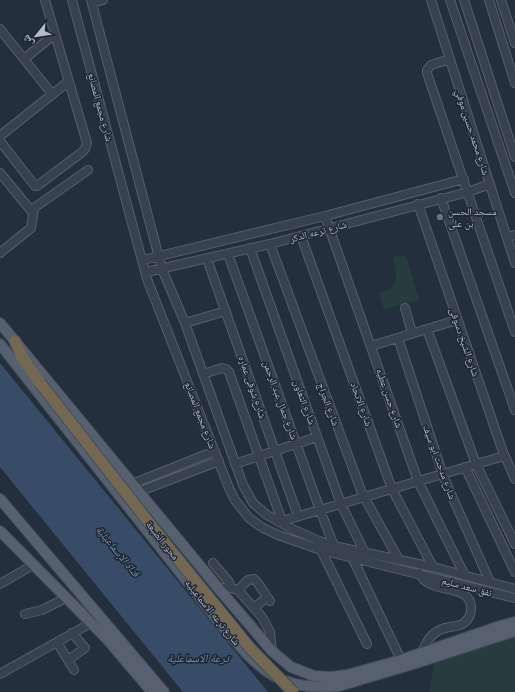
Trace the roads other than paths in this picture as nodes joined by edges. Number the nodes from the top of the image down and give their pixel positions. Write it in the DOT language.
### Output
graph roads {
  1 [pos="45,0"];
  2 [pos="72,0"];
  3 [pos="103,0"];
  4 [pos="431,0"];
  5 [pos="450,0"];
  6 [pos="464,0"];
  7 [pos="488,0"];
  8 [pos="501,0"];
  9 [pos="92,2"];
  10 [pos="0,29"];
  11 [pos="56,34"];
  12 [pos="515,43"];
  13 [pos="24,59"];
  14 [pos="450,59"];
  15 [pos="69,81"];
  16 [pos="515,82"];
  17 [pos="52,94"];
  18 [pos="0,136"];
  19 [pos="0,141"];
  20 [pos="515,157"];
  21 [pos="88,170"];
  22 [pos="0,173"];
  23 [pos="464,179"];
  24 [pos="490,184"];
  25 [pos="468,192"];
  26 [pos="515,193"];
  27 [pos="441,198"];
  28 [pos="418,204"];
  29 [pos="33,213"];
  30 [pos="325,216"];
  31 [pos="329,228"];
  32 [pos="301,236"];
  33 [pos="511,236"];
  34 [pos="270,244"];
  35 [pos="250,248"];
  36 [pos="0,253"];
  37 [pos="228,254"];
  38 [pos="158,256"];
  39 [pos="207,259"];
  40 [pos="143,260"];
  41 [pos="515,263"];
  42 [pos="162,269"];
  43 [pos="146,272"];
  44 [pos="405,308"];
  45 [pos="226,311"];
  46 [pos="457,320"];
  47 [pos="185,323"];
  48 [pos="0,324"];
  49 [pos="427,329"];
  50 [pos="515,332"];
  51 [pos="412,333"];
  52 [pos="398,338"];
  53 [pos="15,341"];
  54 [pos="0,344"];
  55 [pos="372,346"];
  56 [pos="203,374"];
  57 [pos="515,410"];
  58 [pos="317,437"];
  59 [pos="296,444"];
  60 [pos="215,451"];
  61 [pos="276,451"];
  62 [pos="260,456"];
  63 [pos="504,456"];
  64 [pos="219,461"];
  65 [pos="235,464"];
  66 [pos="476,464"];
  67 [pos="465,467"];
  68 [pos="442,474"];
  69 [pos="515,479"];
  70 [pos="418,481"];
  71 [pos="132,484"];
  72 [pos="392,488"];
  73 [pos="138,492"];
  74 [pos="363,497"];
  75 [pos="0,499"];
  76 [pos="253,503"];
  77 [pos="341,504"];
  78 [pos="320,510"];
  79 [pos="243,512"];
  80 [pos="298,516"];
  81 [pos="280,522"];
  82 [pos="0,531"];
  83 [pos="515,544"];
  84 [pos="334,546"];
  85 [pos="321,550"];
  86 [pos="365,553"];
  87 [pos="352,557"];
  88 [pos="398,560"];
  89 [pos="212,563"];
  90 [pos="33,564"];
  91 [pos="421,565"];
  92 [pos="433,567"];
  93 [pos="515,572"];
  94 [pos="419,574"];
  95 [pos="465,576"];
  96 [pos="490,582"];
  97 [pos="0,583"];
  98 [pos="194,589"];
  99 [pos="219,589"];
  100 [pos="234,589"];
  101 [pos="515,589"];
  102 [pos="66,598"];
  103 [pos="515,598"];
  104 [pos="254,608"];
  105 [pos="25,614"];
  106 [pos="515,622"];
  107 [pos="91,623"];
  108 [pos="515,631"];
  109 [pos="72,633"];
  110 [pos="367,644"];
  111 [pos="60,647"];
  112 [pos="272,651"];
  113 [pos="422,652"];
  114 [pos="68,660"];
  115 [pos="401,660"];
  116 [pos="74,670"];
  117 [pos="0,674"];
  118 [pos="331,690"];
  119 [pos="152,692"];
  120 [pos="164,692"];
  121 [pos="286,692"];
  122 [pos="293,692"];
  1 -- 11 [label="street"];
  2 -- 40 [label="street, شارع مجمع المصانع"];
  3 -- 9 [label="street"];
  4 -- 14 [label="street, شارع محمد حسين موفي"];
  5 -- 26 [label="street"];
  6 -- 20 [label="street"];
  7 -- 16 [label="street"];
  8 -- 12 [label="street"];
  9 -- 38 [label="street, شارع مجمع المصانع"];
  10 -- 13 [label="street"];
  11 -- 13 [label="street"];
  11 -- 15 [label="street"];
  13 -- 17 [label="street"];
  14 -- 23 [label="street"];
  14 -- 24 [label="street, شارع محمد حسين موفي"];
  15 -- 17 [label="street"];
  15 -- 19 [label="street"];
  17 -- 18 [label="street"];
  21 -- 29 [label="street"];
  22 -- 29 [label="street"];
  23 -- 25 [label="street"];
  23 -- 30 [label="street, شارع ترعه الدكر"];
  24 -- 25 [label="street, شارع ترعه الدكر"];
  24 -- 33 [label="street, شارع محمد حسين موفي"];
  25 -- 27 [label="street, شارع ترعه الدكر"];
  25 -- 50 [label="street"];
  27 -- 28 [label="street, شارع ترعه الدكر"];
  27 -- 57 [label="street"];
  28 -- 31 [label="street, شارع ترعه الدكر"];
  28 -- 46 [label="street, شارع الشيخ دسوقى"];
  29 -- 36 [label="street"];
  30 -- 31 [label="street, شارع حسن عطيه"];
  30 -- 38 [label="street, شارع ترعه الدكر"];
  31 -- 32 [label="street, شارع ترعه الدكر"];
  31 -- 55 [label="street, شارع حسن عطيه"];
  32 -- 34 [label="street, شارع ترعه الدكر"];
  32 -- 72 [label="street, شارع الاتحاد"];
  33 -- 41 [label="street, شارع محمد حسين موفي"];
  34 -- 35 [label="street, شارع ترعه الدكر"];
  34 -- 74 [label="street, شارع الجراج"];
  35 -- 37 [label="street, شارع ترعه الدكر"];
  35 -- 58 [label="street, شارع التعاون"];
  37 -- 39 [label="street, شارع ترعه الدكر"];
  37 -- 59 [label="street, شارع جمال عبد الرحمن"];
  38 -- 40 [label="street, شارع ترعه الدكر"];
  38 -- 42 [label="street, شارع مجمع المصانع"];
  39 -- 42 [label="street, شارع ترعه الدكر"];
  39 -- 45 [label="street, شارع شوقى عماره"];
  40 -- 43 [label="street, شارع مجمع المصانع"];
  42 -- 43 [label="street, شارع ترعه الدكر"];
  42 -- 47 [label="street, شارع مجمع المصانع"];
  43 -- 60 [label="street, شارع مجمع المصانع"];
  44 -- 51 [label="street"];
  45 -- 47 [label="street"];
  45 -- 61 [label="street, شارع شوقى عماره"];
  46 -- 49 [label="street"];
  46 -- 63 [label="street, شارع الشيخ دسوقى"];
  47 -- 56 [label="street, شارع مجمع المصانع"];
  48 -- 53 [label="main road, شارع ترعه الاسماعيليه"];
  49 -- 51 [label="street"];
  49 -- 66 [label="street"];
  51 -- 52 [label="street"];
  52 -- 55 [label="street"];
  52 -- 68 [label="street, شارع مدحت ابو سيف"];
  53 -- 71 [label="main road, شارع ترعه الاسماعيليه"];
  53 -- 122 [label="highway, محور الضبعة, bridge"];
  54 -- 98 [label="main road, شارع ترعه الاسماعيليه"];
  55 -- 70 [label="street, شارع حسن عطيه"];
  56 -- 62 [label="street"];
  56 -- 65 [label="street, شارع مجمع المصانع"];
  58 -- 59 [label="street"];
  58 -- 77 [label="street, شارع التعاون"];
  59 -- 61 [label="street"];
  59 -- 78 [label="street, شارع جمال عبد الرحمن"];
  60 -- 64 [label="street, شارع مجمع المصانع"];
  60 -- 71 [label="street"];
  61 -- 62 [label="street"];
  61 -- 80 [label="street, شارع شوقى عماره"];
  62 -- 65 [label="street"];
  62 -- 81 [label="street"];
  63 -- 66 [label="street"];
  63 -- 69 [label="street, شارع الشيخ دسوقى"];
  64 -- 73 [label="street"];
  64 -- 79 [label="street, شارع مجمع المصانع"];
  65 -- 76 [label="street, شارع مجمع المصانع"];
  66 -- 67 [label="street"];
  66 -- 83 [label="street"];
  67 -- 68 [label="street"];
  67 -- 93 [label="street"];
  68 -- 70 [label="street"];
  68 -- 96 [label="street, شارع مدحت ابو سيف"];
  70 -- 72 [label="street"];
  70 -- 95 [label="street, شارع حسن عطيه"];
  71 -- 73 [label="main road, شارع ترعه الاسماعيليه"];
  72 -- 74 [label="street"];
  72 -- 92 [label="street, شارع الاتحاد"];
  73 -- 99 [label="main road, شارع ترعه الاسماعيليه"];
  74 -- 77 [label="street"];
  74 -- 88 [label="street, شارع الجراج"];
  75 -- 120 [label="main road"];
  76 -- 79 [label="street"];
  76 -- 81 [label="street, شارع مجمع المصانع"];
  77 -- 78 [label="street"];
  77 -- 86 [label="street, شارع التعاون"];
  78 -- 80 [label="street"];
  78 -- 84 [label="street, شارع جمال عبد الرحمن"];
  79 -- 85 [label="street, شارع مجمع المصانع"];
  80 -- 81 [label="street"];
  81 -- 84 [label="street, شارع مجمع المصانع"];
  82 -- 90 [label="main road"];
  84 -- 86 [label="street, شارع مجمع المصانع"];
  85 -- 87 [label="street, شارع مجمع المصانع"];
  85 -- 110 [label="street"];
  86 -- 88 [label="street, شارع مجمع المصانع"];
  87 -- 94 [label="street, شارع مجمع المصانع"];
  87 -- 115 [label="street"];
  88 -- 91 [label="street, شارع مجمع المصانع"];
  89 -- 100 [label="street"];
  90 -- 97 [label="street"];
  90 -- 102 [label="main road"];
  91 -- 92 [label="street, شارع مجمع المصانع"];
  91 -- 94 [label="street"];
  92 -- 95 [label="street, شارع مجمع المصانع"];
  94 -- 103 [label="street, نفق سعد سليم"];
  94 -- 113 [label="street, شارع مجمع المصانع"];
  95 -- 96 [label="street, شارع مجمع المصانع"];
  96 -- 101 [label="street, شارع مجمع المصانع"];
  98 -- 118 [label="main road, شارع ترعه الاسماعيليه"];
  98 -- 121 [label="highway"];
  99 -- 100 [label="street"];
  99 -- 112 [label="main road, شارع ترعه الاسماعيليه"];
  100 -- 104 [label="street"];
  100 -- 104 [label="street"];
  102 -- 105 [label="street"];
  102 -- 107 [label="main road"];
  104 -- 112 [label="street"];
  106 -- 113 [label="main road, شارع ترعه الاسماعيليه"];
  107 -- 109 [label="street"];
  107 -- 119 [label="main road"];
  108 -- 118 [label="main road, شارع ترعه الاسماعيليه"];
  109 -- 114 [label="street"];
  109 -- 117 [label="street"];
  111 -- 114 [label="street"];
  112 -- 115 [label="main road, شارع ترعه الاسماعيليه"];
  113 -- 115 [label="main road, شارع ترعه الاسماعيليه"];
  114 -- 116 [label="street"];
}
